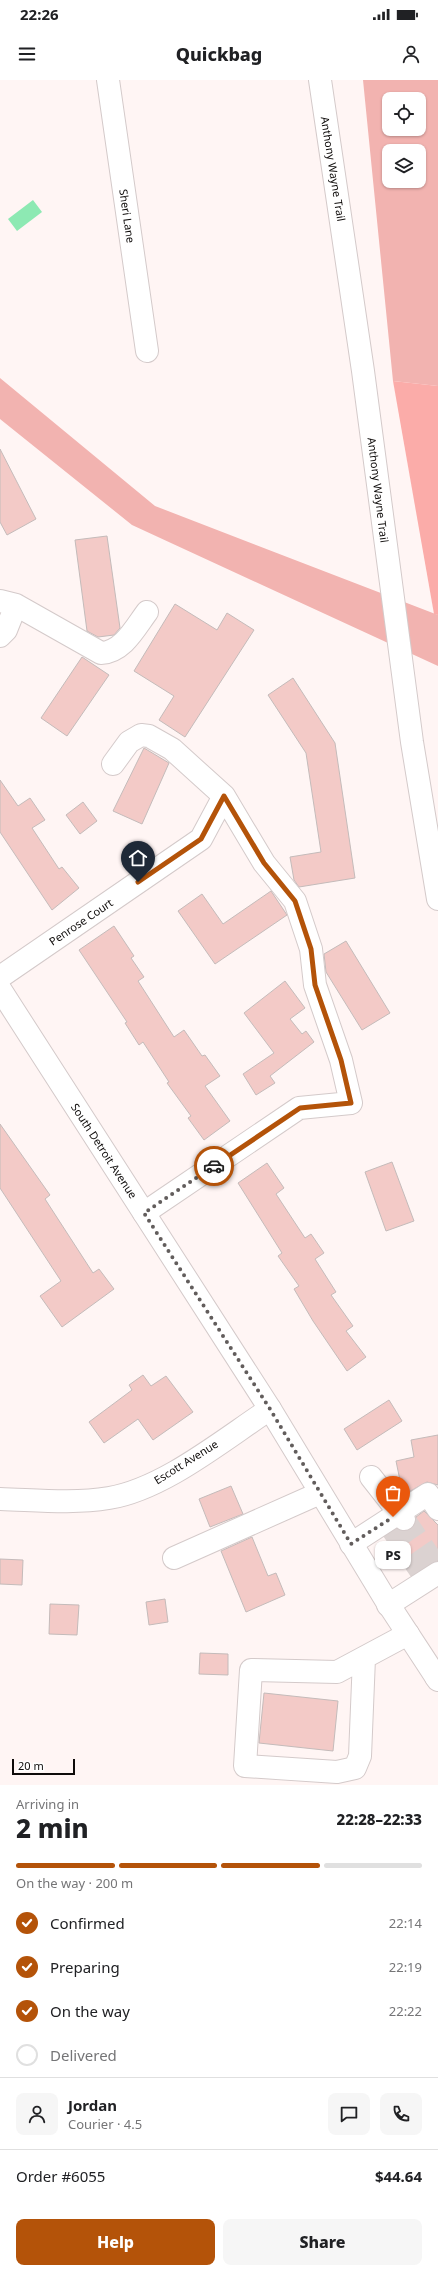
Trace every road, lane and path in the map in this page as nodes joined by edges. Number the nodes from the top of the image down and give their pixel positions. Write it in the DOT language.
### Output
graph roads {
  1 [pos="108,80"];
  2 [pos="320,80"];
  3 [pos="147,351"];
  4 [pos="8,602"];
  5 [pos="147,612"];
  6 [pos="0,636"];
  7 [pos="113,764"];
  8 [pos="224,796"];
  9 [pos="438,899"];
  10 [pos="0,977"];
  11 [pos="0,989"];
  12 [pos="144,1213"];
  13 [pos="270,1409"];
  14 [pos="371,1477"];
  15 [pos="320,1494"];
  16 [pos="0,1499"];
  17 [pos="438,1509"];
  18 [pos="395,1520"];
  19 [pos="351,1544"];
  20 [pos="174,1558"];
  21 [pos="431,1571"];
  22 [pos="388,1605"];
  23 [pos="408,1634"];
  24 [pos="364,1658"];
  25 [pos="437,1678"];
  1 -- 3 [label="main road, Sheri Lane"];
  2 -- 9 [label="main road, Anthony Wayne Trail"];
  4 -- 5 [label="main road"];
  4 -- 6 [label="main road"];
  7 -- 8 [label="main road"];
  8 -- 10 [label="main road, Penrose Court"];
  8 -- 12 [label="main road"];
  11 -- 12 [label="main road, South Detroit Avenue"];
  12 -- 13 [label="main road, South Detroit Avenue"];
  13 -- 15 [label="main road, South Detroit Avenue"];
  13 -- 16 [label="main road, Escott Avenue"];
  14 -- 18 [label="main road"];
  15 -- 19 [label="main road, South Detroit Avenue"];
  15 -- 20 [label="main road"];
  17 -- 18 [label="main road"];
  18 -- 19 [label="main road"];
  19 -- 22 [label="main road, South Detroit Avenue"];
  21 -- 22 [label="main road"];
  22 -- 23 [label="main road, South Detroit Avenue"];
  23 -- 24 [label="main road"];
  23 -- 25 [label="main road, South Detroit Avenue"];
  24 -- 24 [label="main road"];
}
